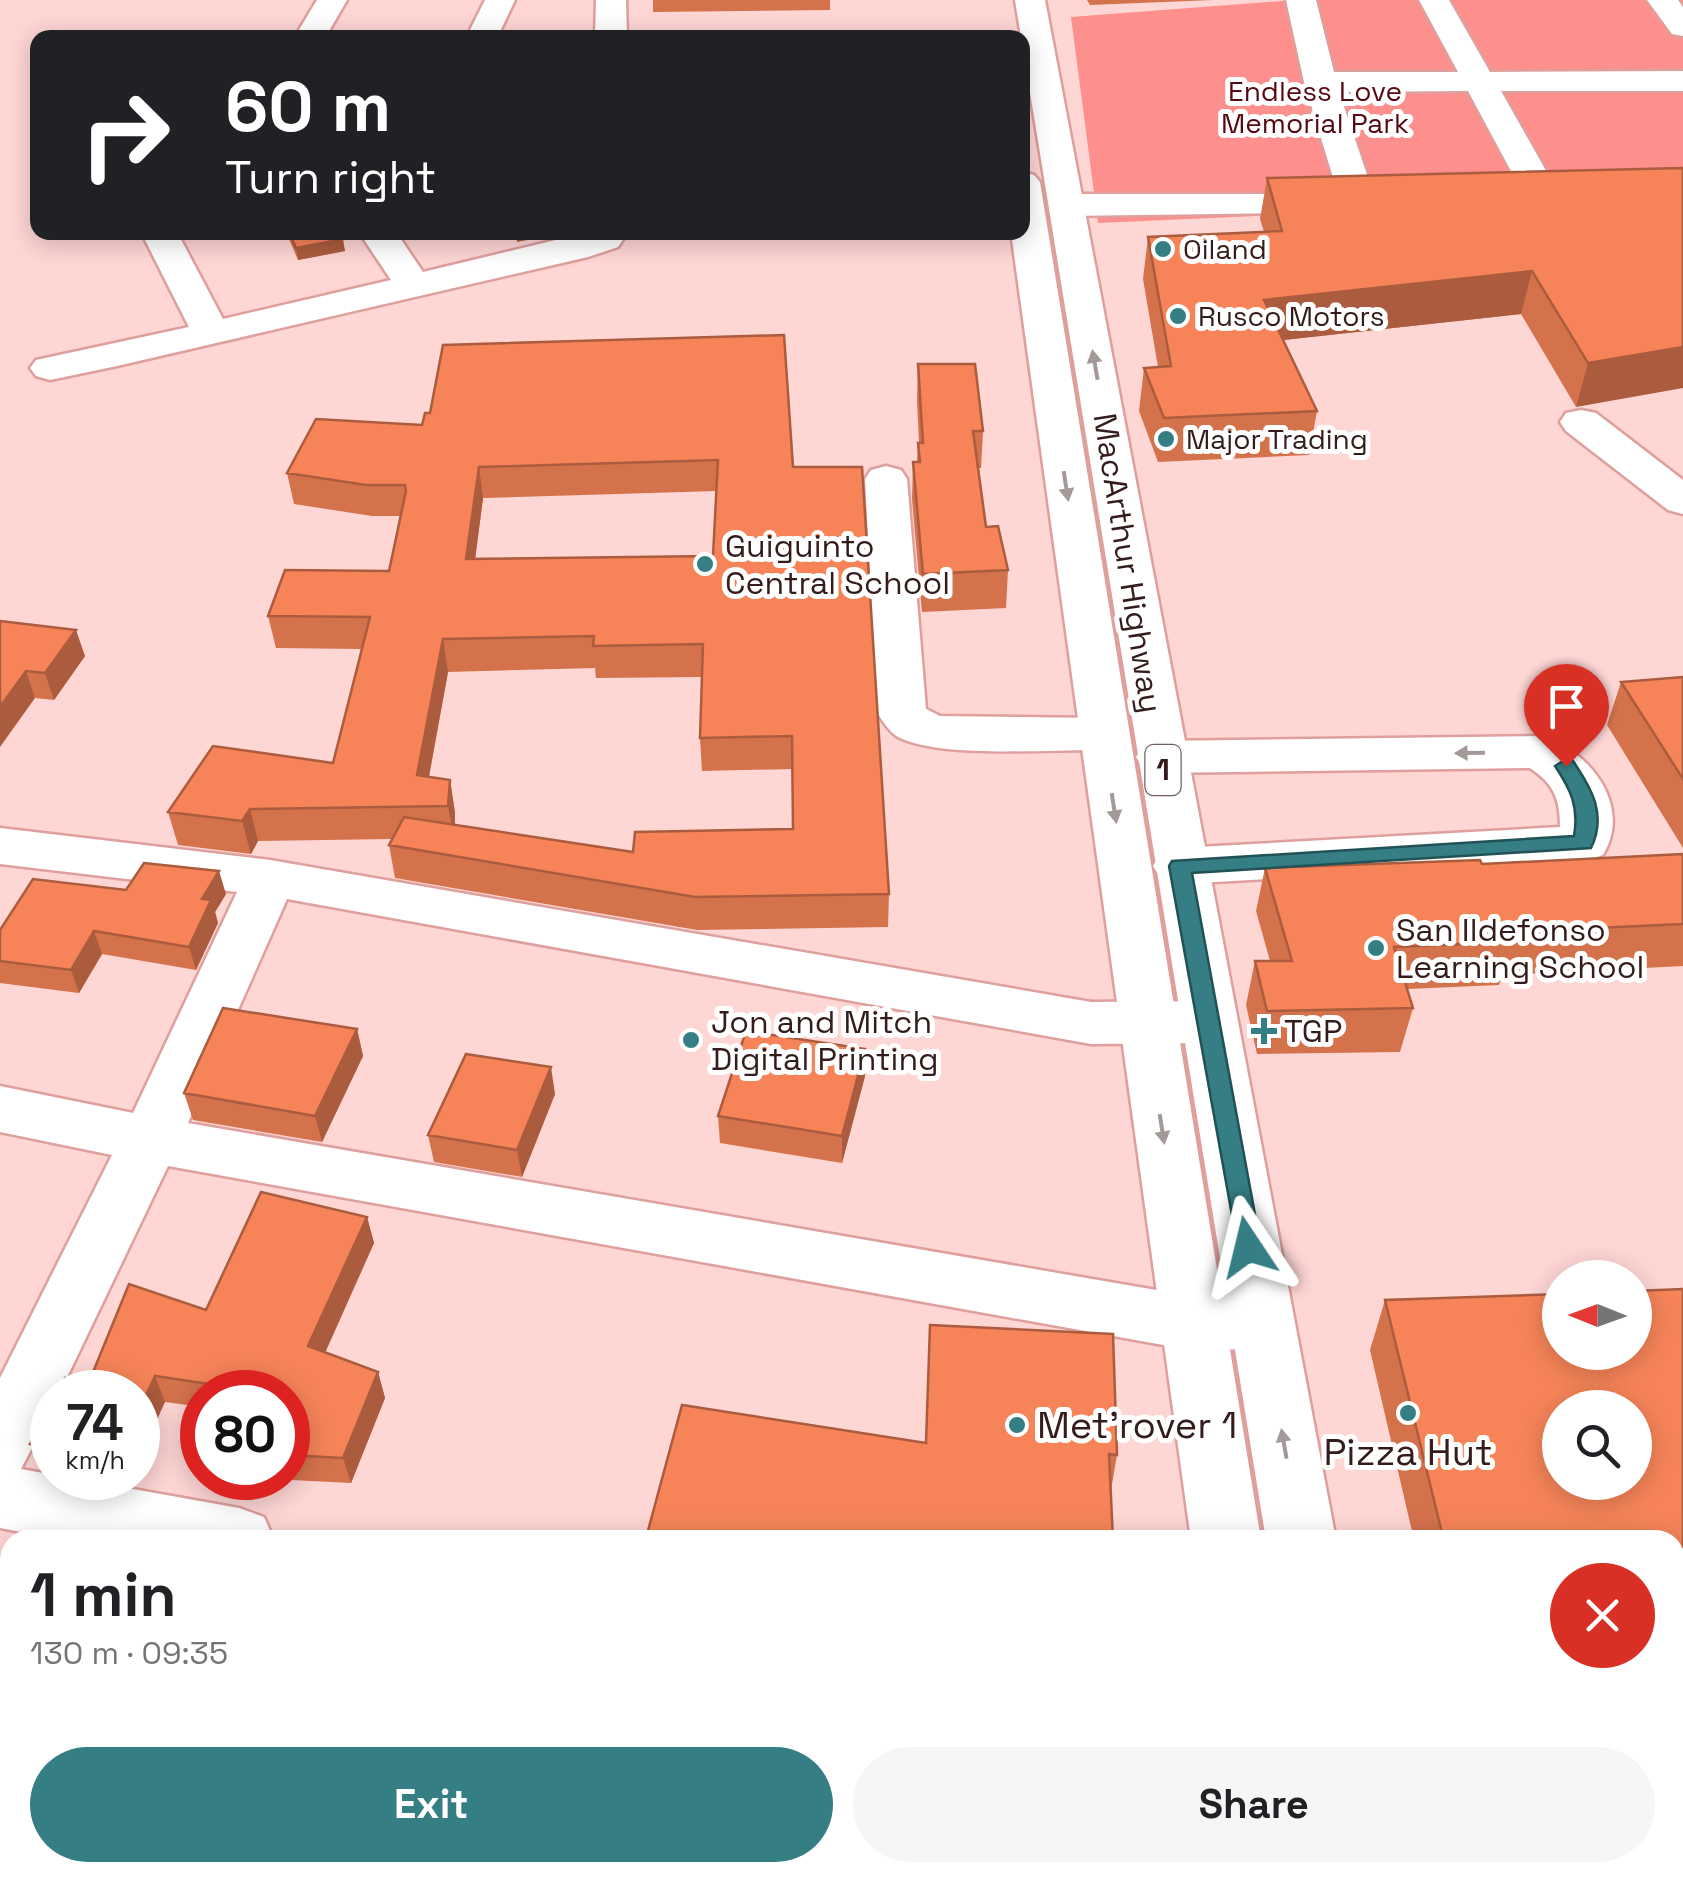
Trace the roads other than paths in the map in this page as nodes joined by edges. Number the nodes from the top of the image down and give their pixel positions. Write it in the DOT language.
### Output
graph roads {
  1 [pos="332,0"];
  2 [pos="500,0"];
  3 [pos="610,0"];
  4 [pos="1030,0"];
  5 [pos="1301,0"];
  6 [pos="1434,0"];
  7 [pos="1662,0"];
  8 [pos="1683,27"];
  9 [pos="315,30"];
  10 [pos="486,30"];
  11 [pos="611,30"];
  12 [pos="1479,81"];
  13 [pos="1683,81"];
  14 [pos="1320,82"];
  15 [pos="1045,193"];
  16 [pos="1582,198"];
  17 [pos="1544,199"];
  18 [pos="1507,200"];
  19 [pos="1396,203"];
  20 [pos="1358,204"];
  21 [pos="163,240"];
  22 [pos="382,240"];
  23 [pos="605,240"];
  24 [pos="412,284"];
  25 [pos="212,333"];
  26 [pos="50,368"];
  27 [pos="1581,422"];
  28 [pos="886,479"];
  29 [pos="1683,501"];
  30 [pos="1103,734"];
  31 [pos="1161,757"];
  32 [pos="0,846"];
  33 [pos="1180,866"];
  34 [pos="270,878"];
  35 [pos="1146,1022"];
  36 [pos="1208,1022"];
  37 [pos="0,1109"];
  38 [pos="150,1140"];
  39 [pos="1191,1322"];
  40 [pos="1262,1322"];
  41 [pos="0,1447"];
  42 [pos="0,1497"];
  43 [pos="183,1530"];
  44 [pos="1224,1530"];
  45 [pos="1299,1530"];
  1 -- 9 [label="main road"];
  2 -- 10 [label="main road"];
  3 -- 11 [label="main road"];
  4 -- 15 [label="main road, MacArthur Highway / 1"];
  5 -- 14 [label="main road"];
  6 -- 12 [label="main road"];
  7 -- 8 [label="main road"];
  12 -- 13 [label="main road"];
  12 -- 14 [label="main road"];
  12 -- 17 [label="main road"];
  14 -- 20 [label="main road"];
  15 -- 20 [label="main road"];
  15 -- 30 [label="main road, MacArthur Highway / 1, one-way"];
  31 -- 15 [label="main road, MacArthur Highway / 1, one-way"];
  16 -- 17 [label="main road"];
  17 -- 18 [label="main road"];
  19 -- 20 [label="main road"];
  21 -- 25 [label="main road"];
  22 -- 24 [label="main road"];
  23 -- 24 [label="main road"];
  24 -- 25 [label="main road"];
  25 -- 26 [label="main road"];
  27 -- 29 [label="main road"];
  28 -- 30 [label="main road"];
  30 -- 35 [label="main road, MacArthur Highway / 1, one-way"];
  31 -- 33 [label="main road, MacArthur Highway / 1"];
  33 -- 31 [label="main road, one-way"];
  32 -- 34 [label="main road"];
  33 -- 36 [label="main road, MacArthur Highway / 1"];
  34 -- 35 [label="main road"];
  34 -- 38 [label="main road"];
  35 -- 36 [label="main road"];
  35 -- 39 [label="main road, MacArthur Highway / 1, one-way"];
  36 -- 40 [label="main road, MacArthur Highway / 1"];
  37 -- 38 [label="main road"];
  38 -- 39 [label="main road"];
  38 -- 41 [label="main road"];
  39 -- 40 [label="main road"];
  39 -- 44 [label="main road, MacArthur Highway / 1"];
  45 -- 40 [label="main road, MacArthur Highway / 1, one-way"];
  42 -- 43 [label="main road"];
}
